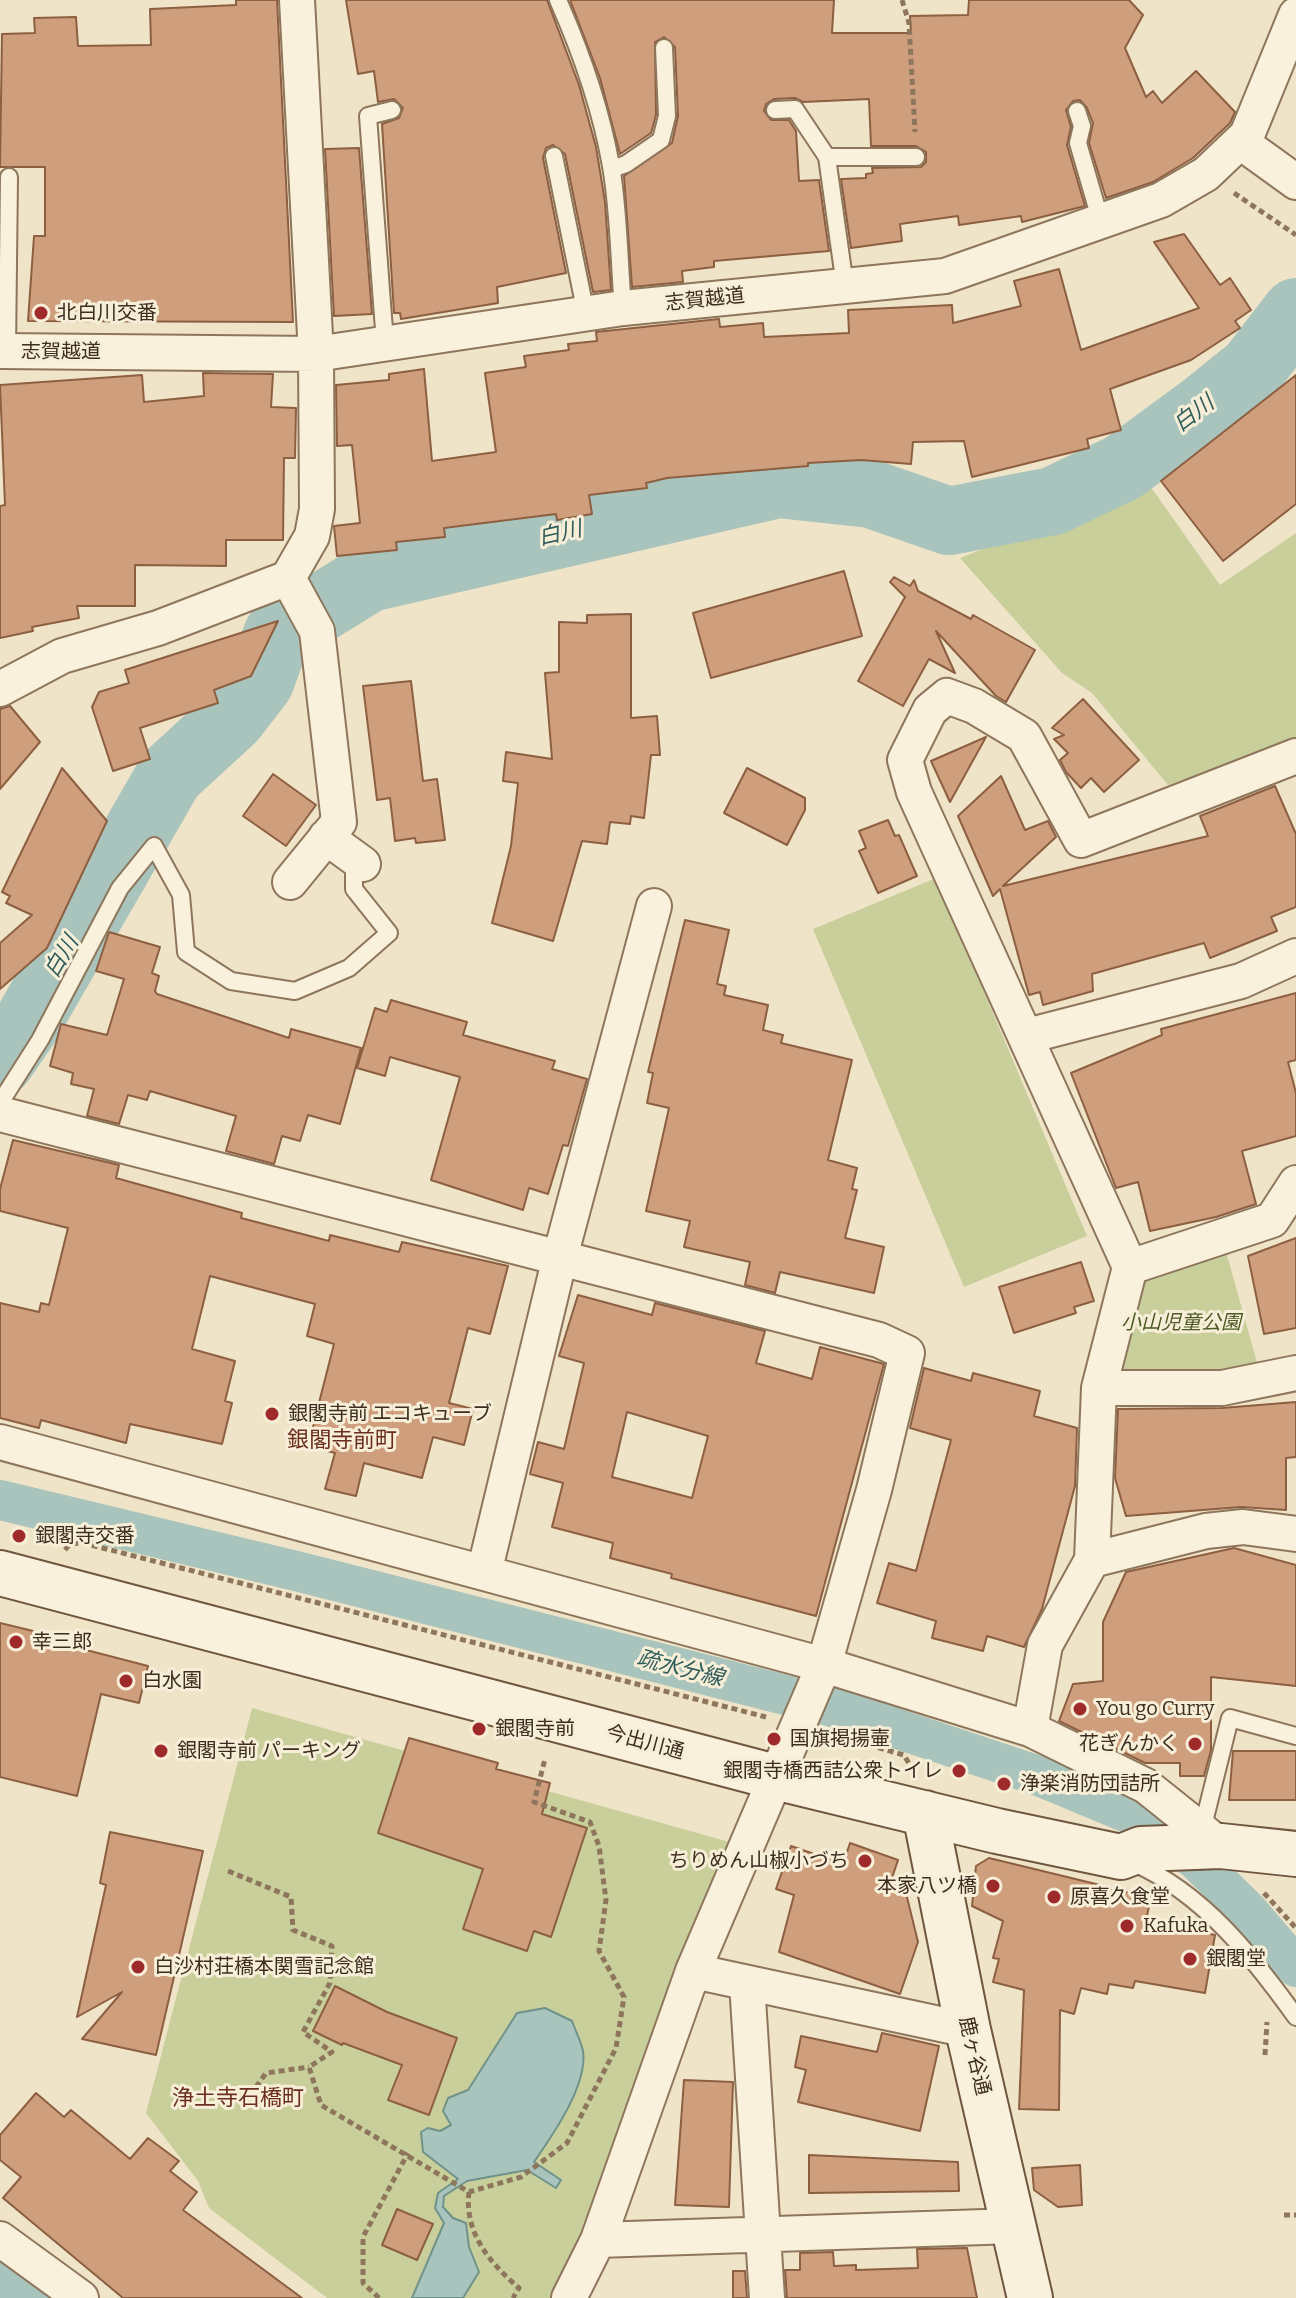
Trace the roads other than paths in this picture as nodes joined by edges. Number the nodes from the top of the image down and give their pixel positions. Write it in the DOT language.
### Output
graph roads {
  1 [pos="297,0"];
  2 [pos="558,0"];
  3 [pos="1296,15"];
  4 [pos="664,48"];
  5 [pos="392,110"];
  6 [pos="775,110"];
  7 [pos="1077,111"];
  8 [pos="1242,143"];
  9 [pos="554,156"];
  10 [pos="827,157"];
  11 [pos="916,157"];
  12 [pos="612,169"];
  13 [pos="9,177"];
  14 [pos="1296,182"];
  15 [pos="1101,222"];
  16 [pos="845,286"];
  17 [pos="623,308"];
  18 [pos="586,314"];
  19 [pos="385,343"];
  20 [pos="4,351"];
  21 [pos="316,354"];
  22 [pos="292,584"];
  23 [pos="0,689"];
  24 [pos="1296,756"];
  25 [pos="326,837"];
  26 [pos="358,860"];
  27 [pos="290,882"];
  28 [pos="654,906"];
  29 [pos="1296,956"];
  30 [pos="1027,1036"];
  31 [pos="0,1103"];
  32 [pos="0,1114"];
  33 [pos="1296,1183"];
  34 [pos="560,1257"];
  35 [pos="1130,1267"];
  36 [pos="1296,1373"];
  37 [pos="1099,1388"];
  38 [pos="0,1442"];
  39 [pos="1296,1534"];
  40 [pos="1092,1560"];
  41 [pos="0,1573"];
  42 [pos="484,1573"];
  43 [pos="807,1705"];
  44 [pos="1030,1729"];
  45 [pos="1296,1736"];
  46 [pos="779,1778"];
  47 [pos="922,1795"];
  48 [pos="1206,1841"];
  49 [pos="1137,1852"];
  50 [pos="1296,1854"];
  51 [pos="693,1971"];
  52 [pos="747,1983"];
  53 [pos="1296,2017"];
  54 [pos="968,2030"];
  55 [pos="1014,2226"];
  56 [pos="764,2233"];
  57 [pos="0,2239"];
  58 [pos="598,2240"];
  59 [pos="81,2298"];
  60 [pos="569,2298"];
  61 [pos="767,2298"];
  62 [pos="1030,2298"];
  1 -- 21 [label="street"];
  2 -- 12 [label="lane"];
  3 -- 8 [label="street, 志賀越道"];
  4 -- 12 [label="lane"];
  5 -- 19 [label="lane"];
  6 -- 10 [label="lane"];
  7 -- 15 [label="lane"];
  8 -- 14 [label="street"];
  8 -- 15 [label="street, 志賀越道"];
  9 -- 18 [label="lane"];
  10 -- 11 [label="lane"];
  10 -- 16 [label="lane"];
  12 -- 17 [label="lane"];
  13 -- 20 [label="lane"];
  15 -- 16 [label="street, 志賀越道"];
  16 -- 17 [label="street, 志賀越道"];
  17 -- 18 [label="street, 志賀越道"];
  18 -- 19 [label="street, 志賀越道"];
  19 -- 21 [label="street, 志賀越道"];
  20 -- 21 [label="street, 志賀越道"];
  21 -- 22 [label="street"];
  22 -- 23 [label="street"];
  22 -- 25 [label="street"];
  24 -- 30 [label="street"];
  25 -- 26 [label="street"];
  25 -- 27 [label="street"];
  26 -- 31 [label="lane"];
  28 -- 34 [label="street"];
  29 -- 30 [label="street"];
  30 -- 35 [label="street"];
  32 -- 34 [label="street"];
  33 -- 35 [label="street"];
  34 -- 42 [label="street"];
  34 -- 43 [label="street"];
  35 -- 37 [label="street"];
  36 -- 37 [label="street"];
  37 -- 40 [label="street"];
  38 -- 42 [label="street"];
  39 -- 40 [label="street"];
  40 -- 44 [label="street"];
  41 -- 46 [label="main road, 今出川通"];
  42 -- 43 [label="street"];
  43 -- 44 [label="street"];
  43 -- 46 [label="street"];
  44 -- 48 [label="street"];
  45 -- 48 [label="lane"];
  46 -- 47 [label="main road, 今出川通"];
  46 -- 51 [label="street"];
  47 -- 49 [label="main road, 今出川通"];
  47 -- 54 [label="main road, 鹿ヶ谷通"];
  48 -- 49 [label="main road, 今出川通"];
  48 -- 50 [label="main road, 今出川通"];
  49 -- 53 [label="lane"];
  51 -- 52 [label="street"];
  51 -- 58 [label="street"];
  52 -- 54 [label="street"];
  52 -- 56 [label="street"];
  54 -- 55 [label="main road, 鹿ヶ谷通"];
  55 -- 56 [label="street"];
  55 -- 62 [label="main road, 鹿ヶ谷通"];
  56 -- 58 [label="street"];
  56 -- 61 [label="street"];
  57 -- 59 [label="street"];
  58 -- 60 [label="street"];
}
